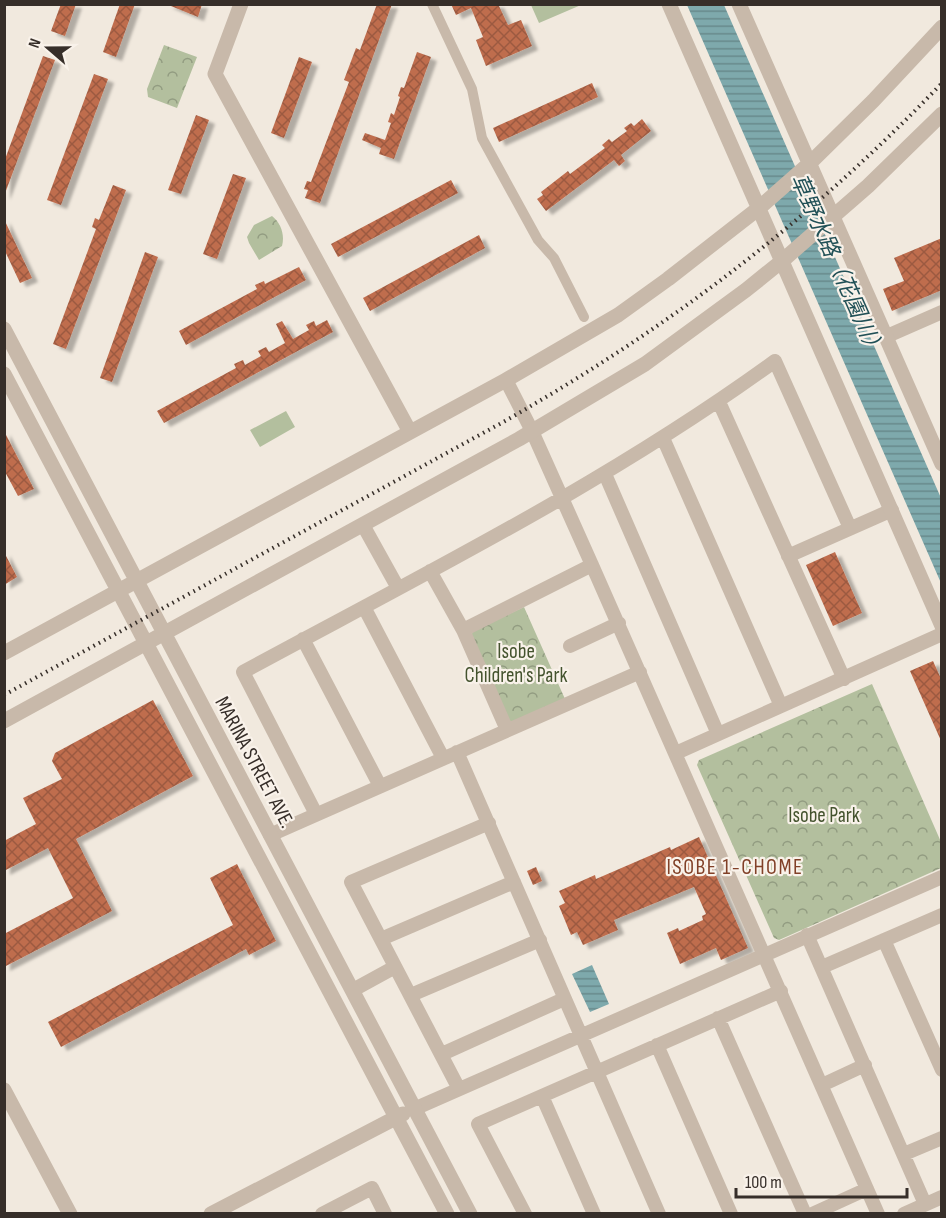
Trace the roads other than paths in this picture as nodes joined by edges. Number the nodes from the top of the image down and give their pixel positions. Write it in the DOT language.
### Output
graph roads {
  1 [pos="241,4"];
  2 [pos="432,4"];
  3 [pos="669,4"];
  4 [pos="739,4"];
  5 [pos="942,27"];
  6 [pos="942,114"];
  7 [pos="809,164"];
  8 [pos="759,208"];
  9 [pos="833,217"];
  10 [pos="782,261"];
  11 [pos="942,312"];
  12 [pos="584,317"];
  13 [pos="4,329"];
  14 [pos="885,337"];
  15 [pos="4,374"];
  16 [pos="506,380"];
  17 [pos="719,402"];
  18 [pos="532,431"];
  19 [pos="410,432"];
  20 [pos="663,438"];
  21 [pos="941,459"];
  22 [pos="605,474"];
  23 [pos="562,498"];
  24 [pos="892,510"];
  25 [pos="363,525"];
  26 [pos="850,528"];
  27 [pos="788,556"];
  28 [pos="592,564"];
  29 [pos="430,571"];
  30 [pos="137,582"];
  31 [pos="398,588"];
  32 [pos="119,591"];
  33 [pos="364,607"];
  34 [pos="618,623"];
  35 [pos="942,626"];
  36 [pos="463,630"];
  37 [pos="164,633"];
  38 [pos="942,634"];
  39 [pos="303,639"];
  40 [pos="146,643"];
  41 [pos="570,645"];
  42 [pos="4,653"];
  43 [pos="640,672"];
  44 [pos="844,679"];
  45 [pos="781,706"];
  46 [pos="4,721"];
  47 [pos="507,730"];
  48 [pos="718,734"];
  49 [pos="457,752"];
  50 [pos="676,753"];
  51 [pos="443,758"];
  52 [pos="380,786"];
  53 [pos="316,814"];
  54 [pos="489,823"];
  55 [pos="270,835"];
  56 [pos="942,877"];
  57 [pos="514,882"];
  58 [pos="942,915"];
  59 [pos="807,935"];
  60 [pos="381,939"];
  61 [pos="540,940"];
  62 [pos="884,940"];
  63 [pos="764,953"];
  64 [pos="395,967"];
  65 [pos="822,967"];
  66 [pos="353,990"];
  67 [pos="781,991"];
  68 [pos="411,995"];
  69 [pos="564,999"];
  70 [pos="718,1018"];
  71 [pos="581,1035"];
  72 [pos="657,1045"];
  73 [pos="442,1054"];
  74 [pos="865,1065"];
  75 [pos="942,1070"];
  76 [pos="597,1072"];
  77 [pos="822,1085"];
  78 [pos="4,1089"];
  79 [pos="459,1089"];
  80 [pos="542,1096"];
  81 [pos="414,1109"];
  82 [pos="396,1117"];
  83 [pos="942,1137"];
  84 [pos="904,1154"];
  85 [pos="867,1189"];
  86 [pos="942,1197"];
  87 [pos="926,1204"];
  88 [pos="70,1214"];
  89 [pos="211,1214"];
  90 [pos="322,1214"];
  91 [pos="385,1214"];
  92 [pos="447,1214"];
  93 [pos="470,1214"];
  94 [pos="525,1214"];
  95 [pos="594,1214"];
  96 [pos="659,1214"];
  97 [pos="731,1214"];
  98 [pos="805,1214"];
  99 [pos="812,1214"];
  100 [pos="878,1214"];
  101 [pos="904,1214"];
  1 -- 19 [label="street"];
  2 -- 12 [label="street"];
  3 -- 8 [label="street"];
  4 -- 7 [label="street"];
  5 -- 7 [label="street"];
  6 -- 9 [label="street"];
  7 -- 8 [label="street"];
  7 -- 9 [label="street"];
  8 -- 10 [label="street"];
  8 -- 16 [label="street"];
  9 -- 10 [label="street"];
  9 -- 14 [label="street"];
  10 -- 18 [label="street"];
  10 -- 24 [label="street"];
  11 -- 14 [label="street"];
  13 -- 30 [label="street, MARINA STREET AVE."];
  14 -- 21 [label="street"];
  15 -- 32 [label="street, MARINA STREET AVE."];
  16 -- 18 [label="street"];
  16 -- 19 [label="street"];
  17 -- 20 [label="street"];
  17 -- 26 [label="street"];
  17 -- 27 [label="street"];
  18 -- 23 [label="street"];
  18 -- 25 [label="street"];
  19 -- 30 [label="street"];
  20 -- 22 [label="street"];
  20 -- 45 [label="street"];
  22 -- 23 [label="street"];
  22 -- 48 [label="street"];
  23 -- 28 [label="street"];
  23 -- 29 [label="street"];
  24 -- 26 [label="street"];
  24 -- 35 [label="street"];
  25 -- 31 [label="street"];
  25 -- 37 [label="street"];
  26 -- 27 [label="street"];
  27 -- 44 [label="street"];
  28 -- 34 [label="street"];
  28 -- 36 [label="street"];
  29 -- 31 [label="street"];
  29 -- 36 [label="street"];
  30 -- 32 [label="street"];
  30 -- 37 [label="street, MARINA STREET AVE."];
  31 -- 33 [label="street"];
  32 -- 40 [label="street, MARINA STREET AVE."];
  32 -- 42 [label="street"];
  33 -- 39 [label="street"];
  33 -- 51 [label="street"];
  34 -- 41 [label="street"];
  34 -- 43 [label="street"];
  36 -- 47 [label="street"];
  37 -- 40 [label="street"];
  37 -- 55 [label="street, MARINA STREET AVE."];
  38 -- 44 [label="street"];
  39 -- 52 [label="street"];
  39 -- 53 [label="street"];
  40 -- 46 [label="street"];
  40 -- 82 [label="street, MARINA STREET AVE."];
  43 -- 47 [label="street"];
  43 -- 50 [label="street"];
  44 -- 45 [label="street"];
  45 -- 48 [label="street"];
  47 -- 49 [label="street"];
  48 -- 50 [label="street"];
  49 -- 51 [label="street"];
  49 -- 54 [label="street"];
  50 -- 63 [label="street"];
  51 -- 52 [label="street"];
  52 -- 53 [label="street"];
  53 -- 55 [label="street"];
  54 -- 57 [label="street"];
  54 -- 60 [label="street"];
  55 -- 66 [label="street, MARINA STREET AVE."];
  56 -- 59 [label="street"];
  57 -- 60 [label="street"];
  57 -- 61 [label="street"];
  58 -- 62 [label="street"];
  59 -- 63 [label="street"];
  59 -- 65 [label="street"];
  60 -- 64 [label="street"];
  61 -- 68 [label="street"];
  61 -- 69 [label="street"];
  62 -- 65 [label="street"];
  62 -- 75 [label="street"];
  63 -- 67 [label="street"];
  63 -- 71 [label="street"];
  64 -- 66 [label="street"];
  64 -- 68 [label="street"];
  65 -- 74 [label="street"];
  66 -- 81 [label="street, MARINA STREET AVE."];
  67 -- 70 [label="street"];
  67 -- 77 [label="street"];
  68 -- 73 [label="street"];
  69 -- 71 [label="street"];
  69 -- 73 [label="street"];
  70 -- 72 [label="street"];
  70 -- 98 [label="street"];
  71 -- 76 [label="street"];
  71 -- 79 [label="street"];
  72 -- 76 [label="street"];
  72 -- 97 [label="street"];
  73 -- 79 [label="street"];
  74 -- 77 [label="street"];
  74 -- 84 [label="street"];
  76 -- 80 [label="street"];
  76 -- 96 [label="street"];
  77 -- 85 [label="street"];
  78 -- 88 [label="street"];
  79 -- 81 [label="street"];
  80 -- 94 [label="street"];
  80 -- 95 [label="street"];
  81 -- 82 [label="street"];
  81 -- 93 [label="street, MARINA STREET AVE."];
  82 -- 89 [label="street"];
  82 -- 92 [label="street, MARINA STREET AVE."];
  83 -- 84 [label="street"];
  84 -- 87 [label="street"];
  85 -- 99 [label="street"];
  85 -- 100 [label="street"];
  86 -- 87 [label="street"];
  87 -- 101 [label="street"];
  90 -- 91 [label="street"];
}
